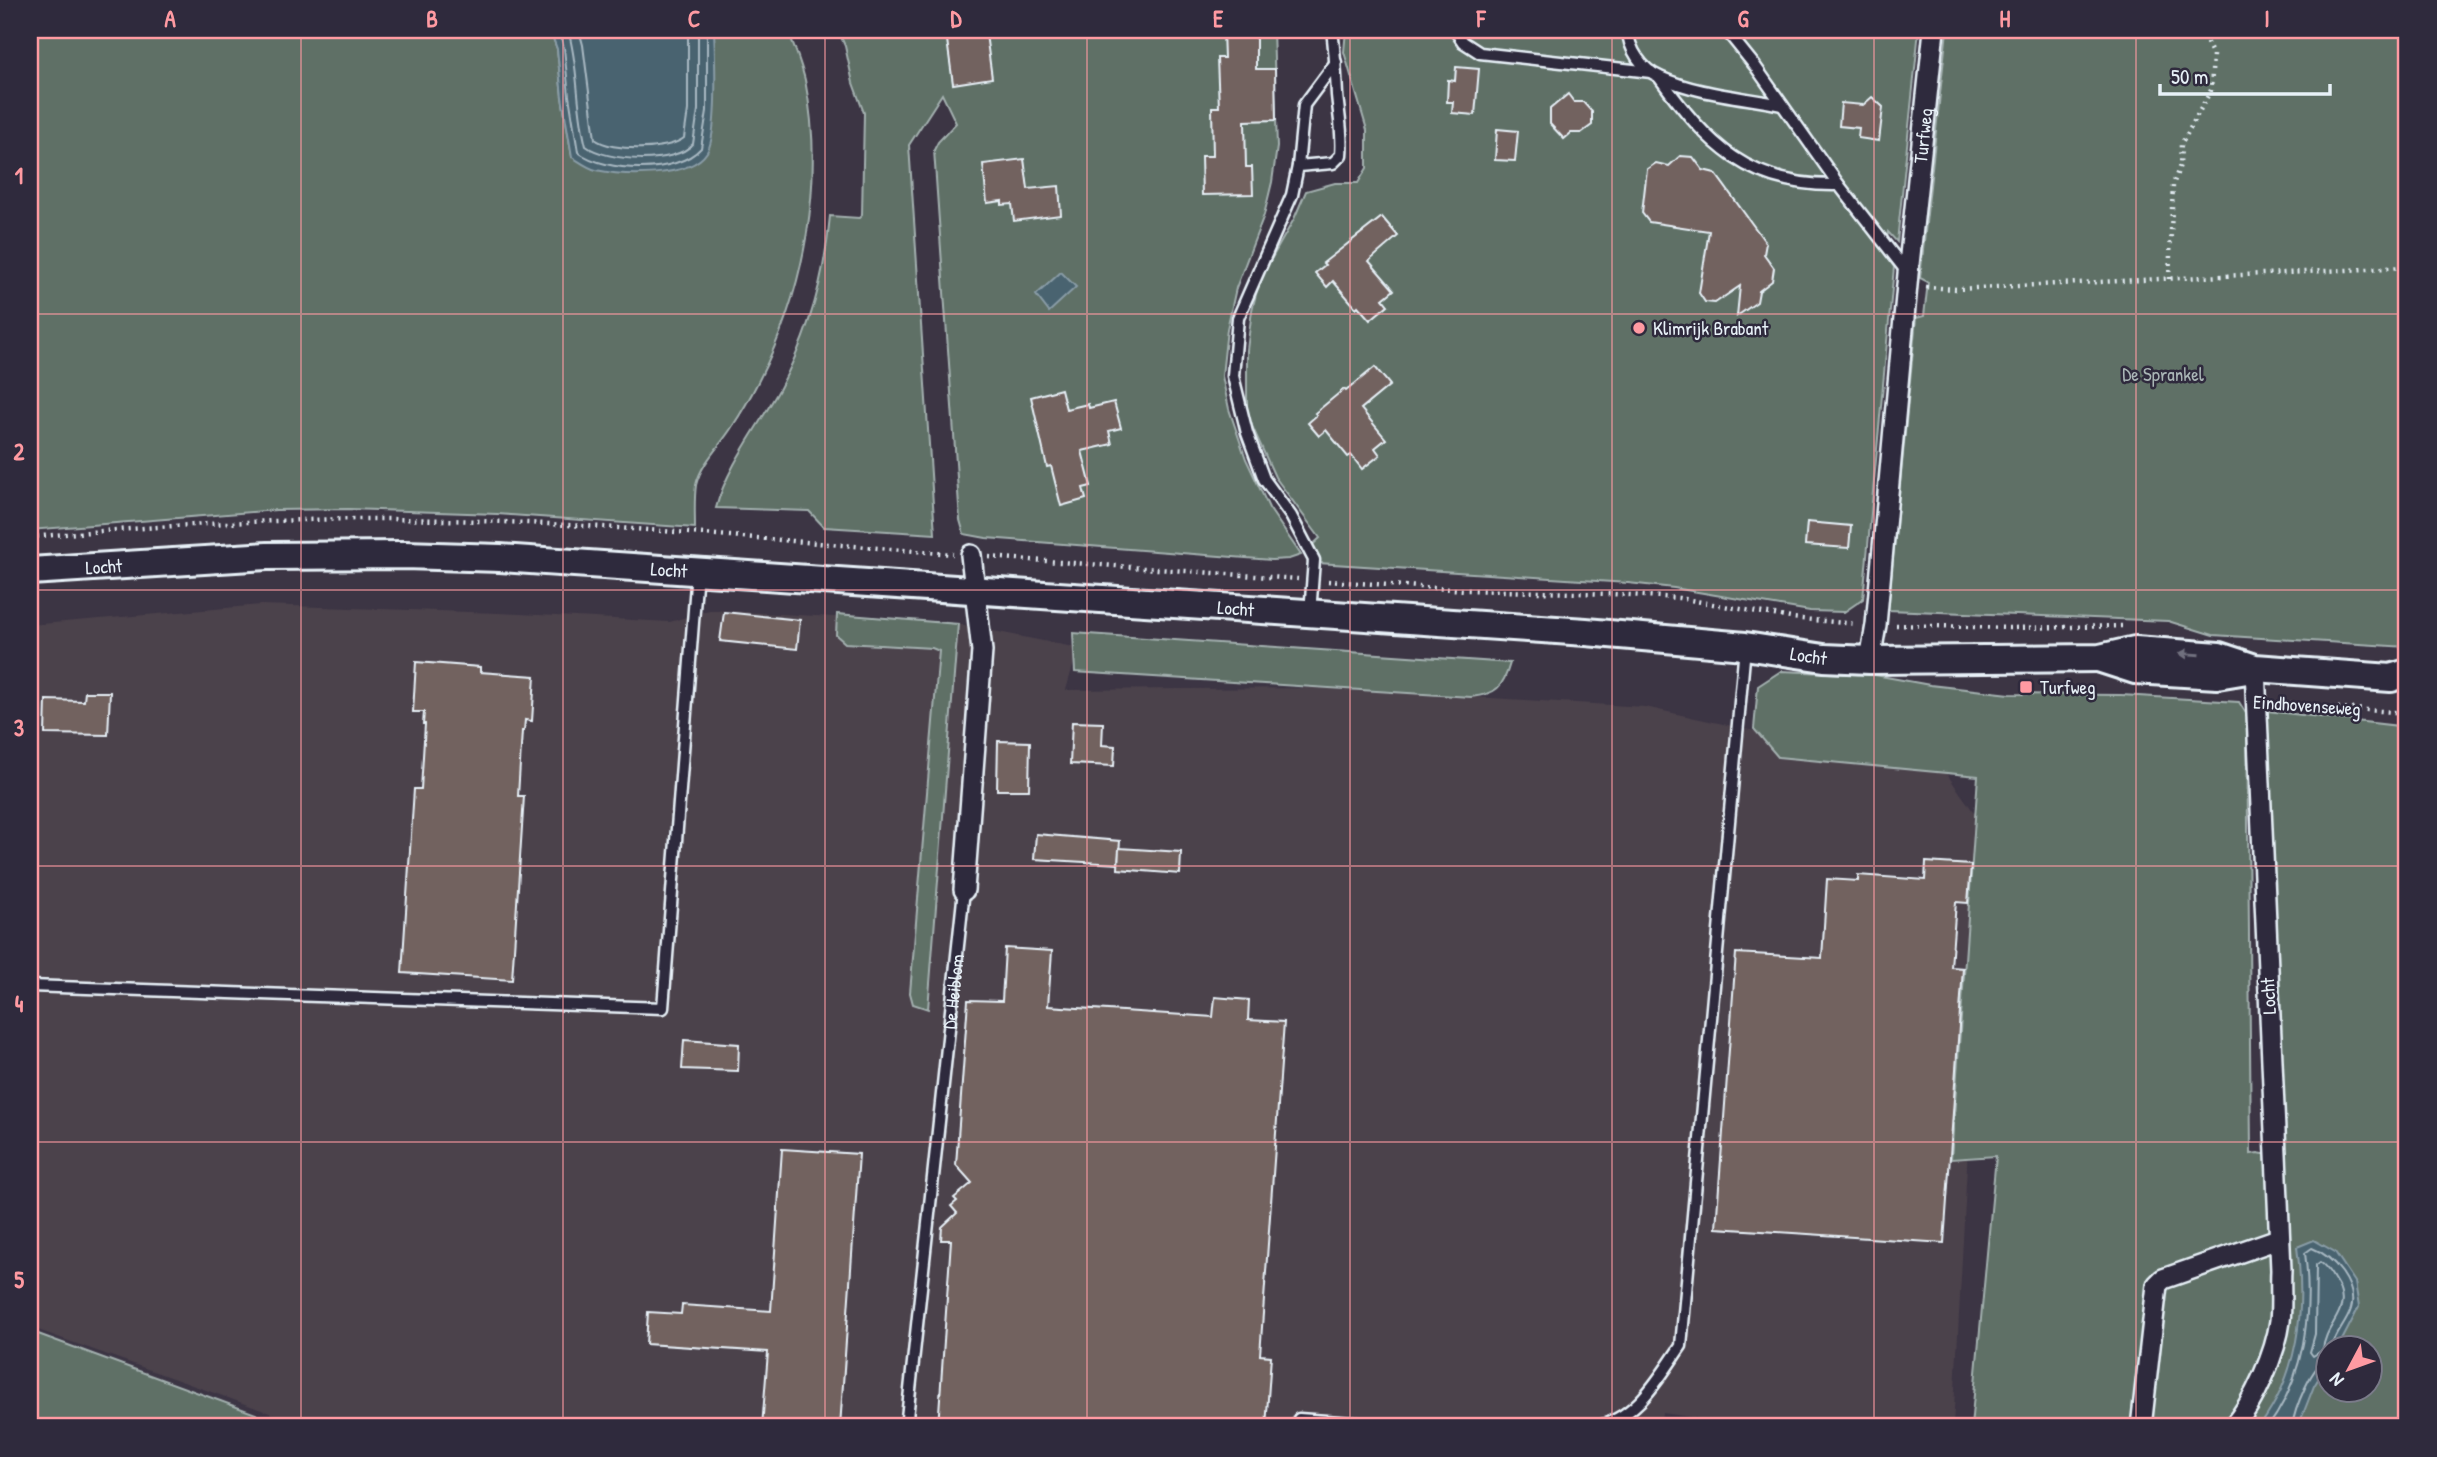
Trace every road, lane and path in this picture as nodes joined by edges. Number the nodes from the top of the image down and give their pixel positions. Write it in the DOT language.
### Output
graph roads {
  1 [pos="1332,30"];
  2 [pos="1455,30"];
  3 [pos="1628,30"];
  4 [pos="1726,30"];
  5 [pos="1934,30"];
  6 [pos="2197,30"];
  7 [pos="1337,61"];
  8 [pos="1655,75"];
  9 [pos="1782,105"];
  10 [pos="1298,166"];
  11 [pos="1839,185"];
  12 [pos="2407,267"];
  13 [pos="1908,279"];
  14 [pos="2169,279"];
  15 [pos="971,555"];
  16 [pos="30,571"];
  17 [pos="697,571"];
  18 [pos="976,590"];
  19 [pos="1310,614"];
  20 [pos="1875,625"];
  21 [pos="2137,626"];
  22 [pos="1745,646"];
  23 [pos="1870,660"];
  24 [pos="2255,668"];
  25 [pos="2402,679"];
  26 [pos="2255,701"];
  27 [pos="2407,712"];
  28 [pos="964,890"];
  29 [pos="30,986"];
  30 [pos="2278,1239"];
  31 [pos="1299,1419"];
  32 [pos="906,1427"];
  33 [pos="1408,1427"];
  34 [pos="1594,1427"];
  35 [pos="2141,1427"];
  36 [pos="2233,1427"];
  1 -- 7 [label="lane"];
  2 -- 8 [label="lane"];
  3 -- 8 [label="lane"];
  4 -- 9 [label="lane"];
  5 -- 13 [label="street, Turfweg"];
  6 -- 14 [label="path"];
  7 -- 10 [label="lane"];
  7 -- 10 [label="lane"];
  8 -- 9 [label="lane"];
  8 -- 11 [label="lane"];
  9 -- 11 [label="lane"];
  10 -- 19 [label="lane"];
  11 -- 13 [label="lane"];
  12 -- 14 [label="path"];
  13 -- 14 [label="path"];
  13 -- 20 [label="street, Turfweg"];
  15 -- 18 [label="street, De Heiblom"];
  16 -- 17 [label="street, Locht"];
  17 -- 18 [label="street, Locht"];
  17 -- 29 [label="lane"];
  18 -- 19 [label="street, Locht"];
  18 -- 28 [label="street, De Heiblom"];
  19 -- 22 [label="street, Locht"];
  20 -- 21 [label="path"];
  20 -- 23 [label="street, Turfweg"];
  22 -- 23 [label="street, Locht"];
  22 -- 34 [label="lane"];
  23 -- 24 [label="street, Locht"];
  24 -- 25 [label="street, Eindhovenseweg"];
  24 -- 26 [label="street, Locht"];
  26 -- 27 [label="path, Eindhovenseweg"];
  26 -- 30 [label="street, Locht"];
  28 -- 32 [label="lane, De Heiblom"];
  30 -- 35 [label="street"];
  30 -- 36 [label="street, Locht"];
  31 -- 33 [label="lane"];
}
